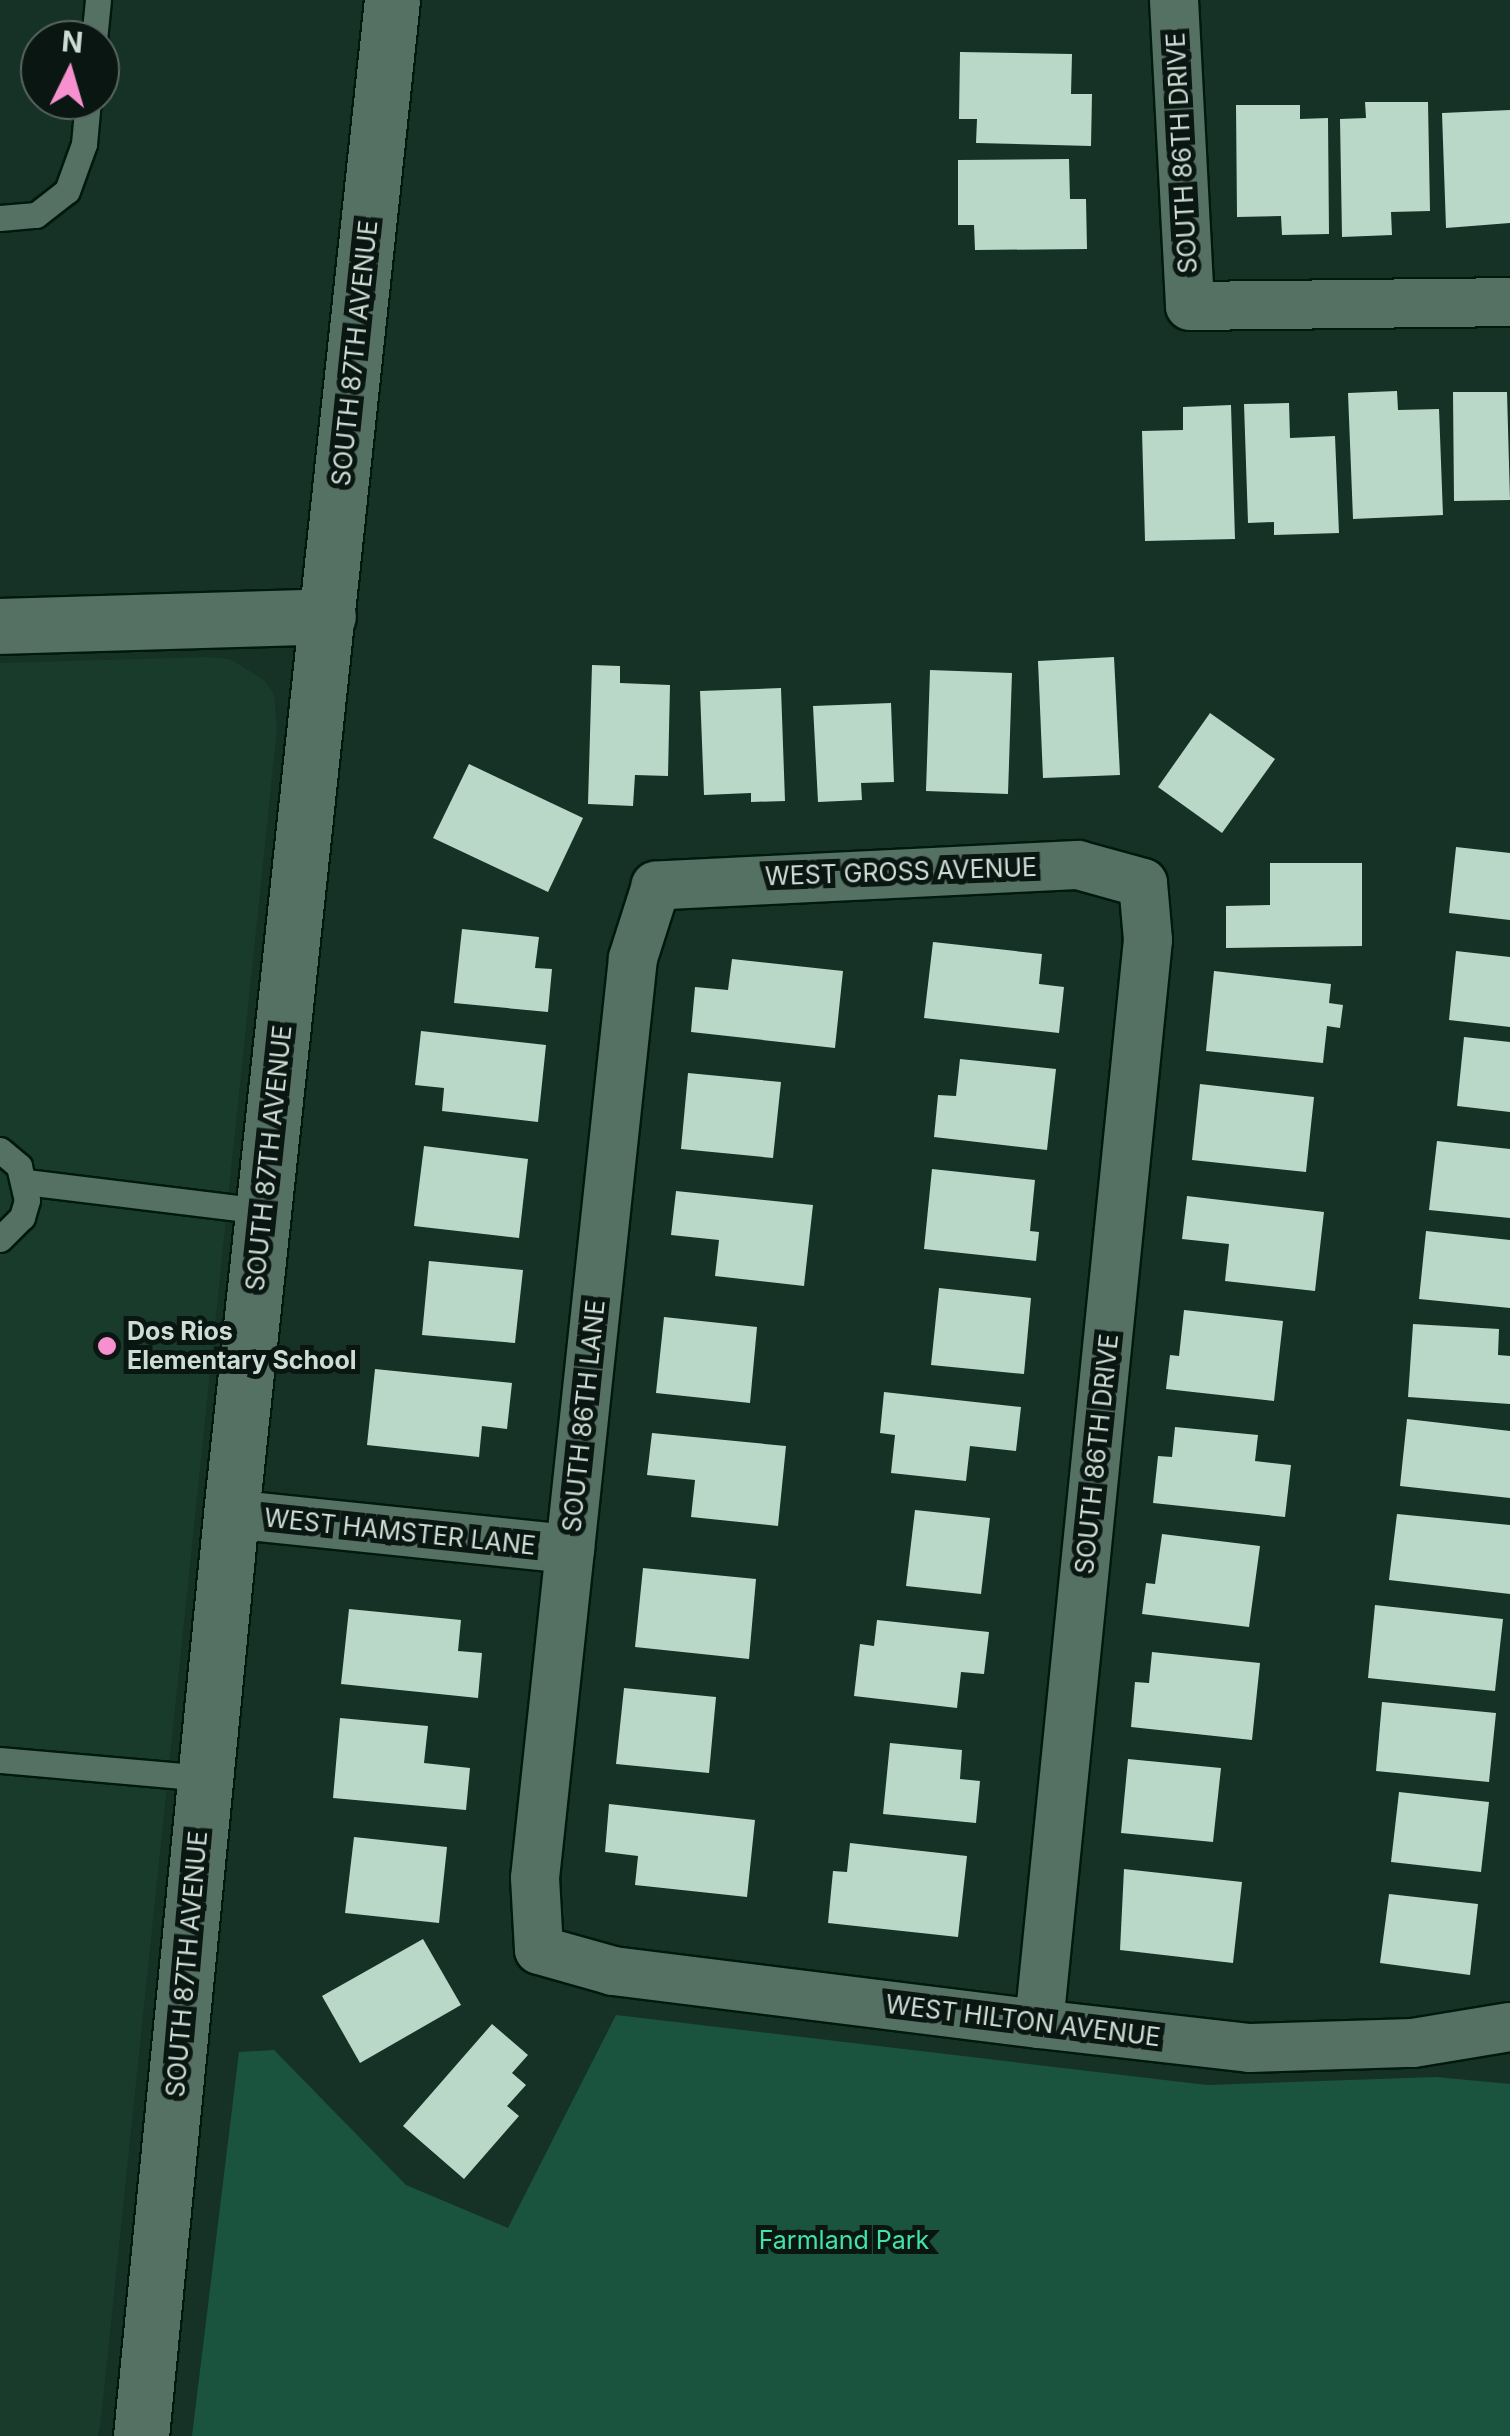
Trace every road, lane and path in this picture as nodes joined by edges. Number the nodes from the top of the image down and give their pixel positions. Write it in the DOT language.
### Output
graph roads {
  1 [pos="392,0"];
  2 [pos="1174,0"];
  3 [pos="86,120"];
  4 [pos="0,218"];
  5 [pos="1510,302"];
  6 [pos="328,616"];
  7 [pos="0,626"];
  8 [pos="1143,883"];
  9 [pos="656,886"];
  10 [pos="0,1150"];
  11 [pos="26,1182"];
  12 [pos="263,1210"];
  13 [pos="0,1239"];
  14 [pos="231,1514"];
  15 [pos="570,1550"];
  16 [pos="0,1760"];
  17 [pos="204,1778"];
  18 [pos="540,1950"];
  19 [pos="1040,2024"];
  20 [pos="1510,2027"];
  21 [pos="141,2436"];
  1 -- 6 [label="street, SOUTH 87TH AVENUE"];
  2 -- 5 [label="street, SOUTH 86TH DRIVE"];
  3 -- 4 [label="lane"];
  6 -- 7 [label="street"];
  6 -- 12 [label="street, SOUTH 87TH AVENUE"];
  8 -- 9 [label="street, WEST GROSS AVENUE"];
  8 -- 19 [label="street, SOUTH 86TH DRIVE"];
  9 -- 15 [label="street, SOUTH 86TH LANE"];
  10 -- 11 [label="lane"];
  11 -- 12 [label="lane"];
  11 -- 13 [label="lane"];
  12 -- 14 [label="street, SOUTH 87TH AVENUE"];
  14 -- 15 [label="street, WEST HAMSTER LANE"];
  14 -- 17 [label="street, SOUTH 87TH AVENUE"];
  15 -- 18 [label="street, SOUTH 86TH LANE"];
  16 -- 17 [label="lane"];
  17 -- 21 [label="street, SOUTH 87TH AVENUE"];
  18 -- 19 [label="street, WEST HILTON AVENUE"];
  19 -- 20 [label="street, WEST HILTON AVENUE"];
}
